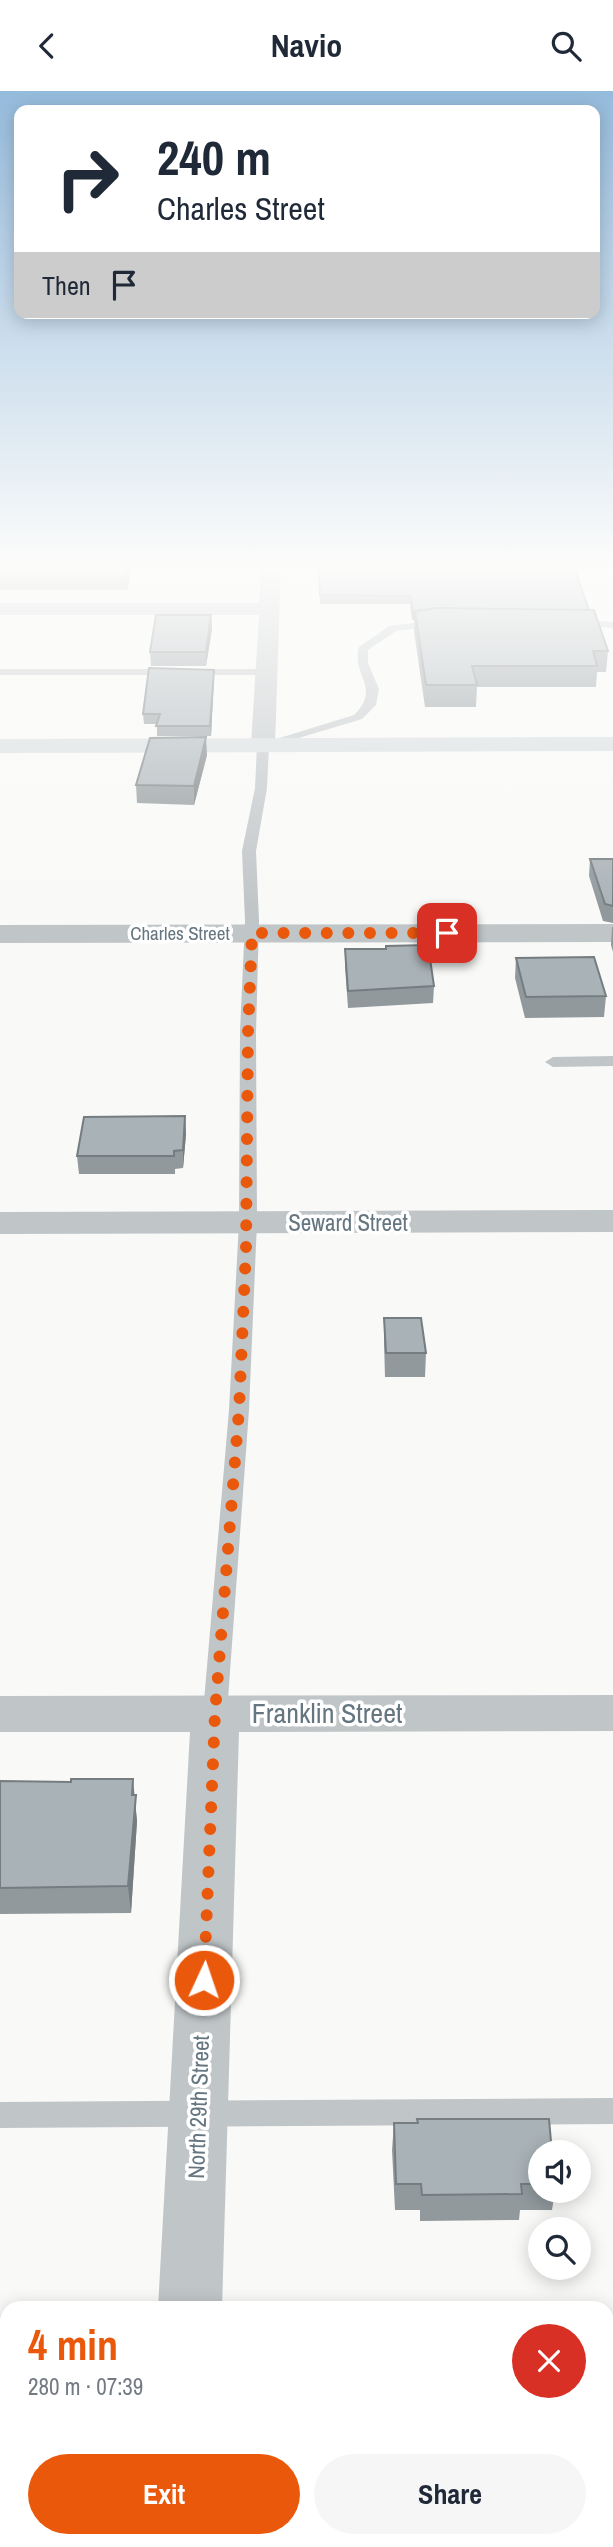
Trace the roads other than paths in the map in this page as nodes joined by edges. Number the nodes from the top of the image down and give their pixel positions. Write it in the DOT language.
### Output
graph roads {
  1 [pos="266,680"];
  2 [pos="369,680"];
  3 [pos="613,744"];
  4 [pos="263,745"];
  5 [pos="0,746"];
  6 [pos="252,933"];
  7 [pos="613,933"];
  8 [pos="0,934"];
  9 [pos="553,1062"];
  10 [pos="613,1062"];
  11 [pos="613,1221"];
  12 [pos="248,1222"];
  13 [pos="0,1223"];
  14 [pos="215,1713"];
  15 [pos="613,1713"];
  16 [pos="0,1714"];
  17 [pos="613,2111"];
  18 [pos="198,2114"];
  19 [pos="0,2115"];
  20 [pos="190,2301"];
  1 -- 4 [label="street, North 29th Street"];
  2 -- 4 [label="lane"];
  3 -- 4 [label="main road"];
  4 -- 5 [label="main road"];
  4 -- 6 [label="lane, North 29th Street"];
  6 -- 7 [label="street, Charles Street"];
  6 -- 8 [label="street, Charles Street"];
  6 -- 12 [label="lane, North 29th Street"];
  9 -- 10 [label="lane"];
  11 -- 12 [label="street, Seward Street"];
  12 -- 13 [label="street, Seward Street"];
  12 -- 14 [label="lane, North 29th Street"];
  14 -- 15 [label="street, Franklin Street"];
  14 -- 16 [label="street, Franklin Street"];
  14 -- 18 [label="street, North 29th Street"];
  17 -- 18 [label="lane"];
  18 -- 19 [label="lane"];
  18 -- 20 [label="street, North 29th Street"];
}
